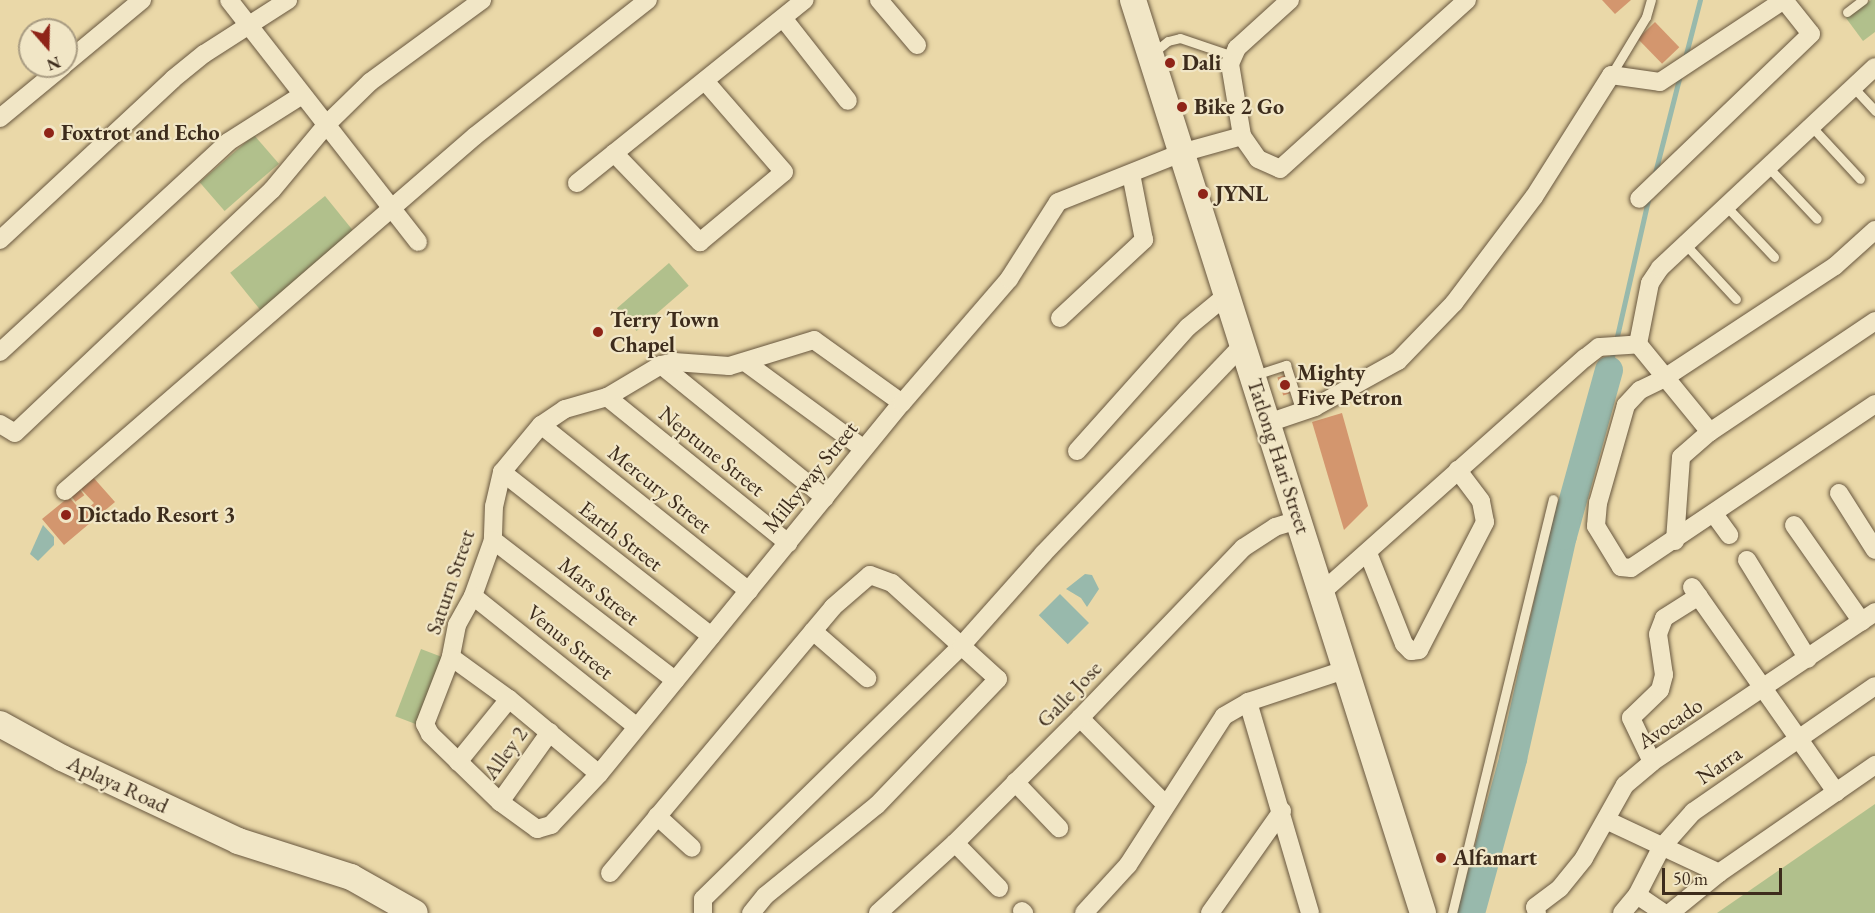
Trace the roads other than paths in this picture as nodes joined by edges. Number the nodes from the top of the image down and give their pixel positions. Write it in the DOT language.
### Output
graph roads {
  1 [pos="142,0"];
  2 [pos="228,0"];
  3 [pos="288,0"];
  4 [pos="482,0"];
  5 [pos="648,0"];
  6 [pos="805,0"];
  7 [pos="879,0"];
  8 [pos="1133,0"];
  9 [pos="1290,0"];
  10 [pos="1467,0"];
  11 [pos="1652,0"];
  12 [pos="1863,0"];
  13 [pos="1847,12"];
  14 [pos="783,18"];
  15 [pos="249,25"];
  16 [pos="917,45"];
  17 [pos="78,53"];
  18 [pos="1151,55"];
  19 [pos="1233,56"];
  20 [pos="1875,67"];
  21 [pos="1611,75"];
  22 [pos="48,78"];
  23 [pos="705,81"];
  24 [pos="1852,87"];
  25 [pos="302,94"];
  26 [pos="848,101"];
  27 [pos="1875,111"];
  28 [pos="0,118"];
  29 [pos="327,124"];
  30 [pos="1811,126"];
  31 [pos="1242,136"];
  32 [pos="614,153"];
  33 [pos="1181,153"];
  34 [pos="1768,167"];
  35 [pos="1131,174"];
  36 [pos="1860,179"];
  37 [pos="577,183"];
  38 [pos="1639,199"];
  39 [pos="1726,206"];
  40 [pos="392,209"];
  41 [pos="1817,219"];
  42 [pos="1875,230"];
  43 [pos="0,240"];
  44 [pos="418,242"];
  45 [pos="1685,244"];
  46 [pos="1774,257"];
  47 [pos="1227,295"];
  48 [pos="1736,299"];
  49 [pos="1060,318"];
  50 [pos="1875,321"];
  51 [pos="1632,344"];
  52 [pos="1243,345"];
  53 [pos="0,352"];
  54 [pos="745,362"];
  55 [pos="661,365"];
  56 [pos="1253,376"];
  57 [pos="1663,379"];
  58 [pos="607,397"];
  59 [pos="902,403"];
  60 [pos="1875,404"];
  61 [pos="1301,412"];
  62 [pos="1268,423"];
  63 [pos="0,424"];
  64 [pos="541,424"];
  65 [pos="1710,432"];
  66 [pos="864,449"];
  67 [pos="1077,451"];
  68 [pos="1458,470"];
  69 [pos="502,472"];
  70 [pos="65,491"];
  71 [pos="1839,493"];
  72 [pos="825,498"];
  73 [pos="1553,498"];
  74 [pos="1714,514"];
  75 [pos="1301,519"];
  76 [pos="1794,525"];
  77 [pos="1729,535"];
  78 [pos="494,540"];
  79 [pos="1675,541"];
  80 [pos="788,543"];
  81 [pos="1875,550"];
  82 [pos="1368,553"];
  83 [pos="1747,560"];
  84 [pos="749,591"];
  85 [pos="1322,592"];
  86 [pos="473,596"];
  87 [pos="1868,617"];
  88 [pos="813,631"];
  89 [pos="711,636"];
  90 [pos="962,645"];
  91 [pos="451,657"];
  92 [pos="1808,659"];
  93 [pos="1347,669"];
  94 [pos="867,678"];
  95 [pos="675,680"];
  96 [pos="1875,686"];
  97 [pos="1765,690"];
  98 [pos="509,699"];
  99 [pos="1248,702"];
  100 [pos="1080,718"];
  101 [pos="0,724"];
  102 [pos="636,726"];
  103 [pos="550,732"];
  104 [pos="1798,738"];
  105 [pos="458,762"];
  106 [pos="1652,762"];
  107 [pos="1875,765"];
  108 [pos="599,774"];
  109 [pos="1015,782"];
  110 [pos="1836,792"];
  111 [pos="500,802"];
  112 [pos="1166,804"];
  113 [pos="1282,811"];
  114 [pos="657,816"];
  115 [pos="1606,819"];
  116 [pos="1059,828"];
  117 [pos="955,843"];
  118 [pos="692,848"];
  119 [pos="1661,848"];
  120 [pos="610,873"];
  121 [pos="1719,873"];
  122 [pos="999,888"];
  123 [pos="1637,896"];
  124 [pos="884,911"];
  125 [pos="415,913"];
  126 [pos="703,913"];
  127 [pos="751,913"];
  128 [pos="1084,913"];
  129 [pos="1210,913"];
  130 [pos="1310,913"];
  131 [pos="1423,913"];
  132 [pos="1452,913"];
  133 [pos="1537,913"];
  134 [pos="1622,913"];
  135 [pos="1664,913"];
  136 [pos="1670,913"];
  1 -- 17 [label="street"];
  2 -- 15 [label="street"];
  3 -- 15 [label="street"];
  4 -- 29 [label="street"];
  5 -- 40 [label="street"];
  6 -- 14 [label="street"];
  7 -- 16 [label="street"];
  8 -- 18 [label="street, Tatlong Hari Street"];
  9 -- 19 [label="street"];
  10 -- 31 [label="street"];
  11 -- 21 [label="lane"];
  12 -- 13 [label="lane"];
  14 -- 23 [label="street"];
  14 -- 26 [label="street"];
  15 -- 25 [label="street"];
  15 -- 43 [label="street"];
  18 -- 19 [label="lane"];
  18 -- 33 [label="street, Tatlong Hari Street"];
  19 -- 31 [label="street"];
  20 -- 24 [label="street"];
  21 -- 38 [label="street"];
  21 -- 61 [label="street"];
  22 -- 28 [label="street"];
  23 -- 32 [label="street"];
  23 -- 32 [label="street"];
  24 -- 27 [label="lane"];
  24 -- 30 [label="street"];
  25 -- 29 [label="street"];
  25 -- 53 [label="street"];
  29 -- 40 [label="street"];
  29 -- 63 [label="street"];
  30 -- 34 [label="street"];
  30 -- 36 [label="lane"];
  31 -- 33 [label="street, Milkyway Street"];
  32 -- 37 [label="street"];
  33 -- 35 [label="street, Milkyway Street"];
  33 -- 47 [label="street, Tatlong Hari Street"];
  34 -- 39 [label="street"];
  34 -- 41 [label="lane"];
  35 -- 49 [label="street"];
  35 -- 59 [label="street, Milkyway Street"];
  39 -- 45 [label="street"];
  39 -- 46 [label="lane"];
  40 -- 44 [label="street"];
  40 -- 70 [label="street"];
  42 -- 57 [label="street"];
  45 -- 48 [label="lane"];
  45 -- 51 [label="street"];
  47 -- 52 [label="street, Tatlong Hari Street"];
  47 -- 67 [label="street"];
  50 -- 65 [label="street"];
  51 -- 57 [label="street"];
  51 -- 68 [label="street"];
  52 -- 56 [label="street, Tatlong Hari Street"];
  52 -- 90 [label="street"];
  54 -- 55 [label="street, Saturn Street"];
  54 -- 59 [label="street, Saturn Street"];
  54 -- 66 [label="street"];
  55 -- 58 [label="street, Saturn Street"];
  55 -- 72 [label="street"];
  56 -- 61 [label="lane"];
  56 -- 62 [label="street, Tatlong Hari Street"];
  57 -- 65 [label="street"];
  57 -- 79 [label="street"];
  58 -- 64 [label="street, Saturn Street"];
  58 -- 80 [label="street, Neptune Street"];
  59 -- 66 [label="street, Milkyway Street"];
  60 -- 74 [label="street"];
  61 -- 62 [label="street"];
  62 -- 75 [label="street, Tatlong Hari Street"];
  64 -- 69 [label="street, Saturn Street"];
  64 -- 84 [label="street, Mercury Street"];
  65 -- 79 [label="street"];
  66 -- 72 [label="street, Milkyway Street"];
  68 -- 82 [label="street"];
  68 -- 82 [label="street"];
  69 -- 78 [label="street, Saturn Street"];
  69 -- 89 [label="street, Earth Street"];
  71 -- 81 [label="street"];
  72 -- 80 [label="street, Milkyway Street"];
  73 -- 132 [label="lane"];
  74 -- 77 [label="street"];
  74 -- 79 [label="street"];
  75 -- 85 [label="street, Tatlong Hari Street"];
  75 -- 100 [label="street, Galle Jose"];
  76 -- 87 [label="street"];
  78 -- 86 [label="street, Saturn Street"];
  78 -- 95 [label="street, Mars Street"];
  80 -- 84 [label="street, Milkyway Street"];
  82 -- 85 [label="street"];
  83 -- 92 [label="street"];
  84 -- 89 [label="street, Milkyway Street"];
  85 -- 93 [label="street, Tatlong Hari Street"];
  86 -- 91 [label="street, Saturn Street"];
  86 -- 102 [label="street, Venus Street"];
  87 -- 92 [label="street, Avocado"];
  88 -- 90 [label="street"];
  88 -- 94 [label="street"];
  88 -- 114 [label="street"];
  89 -- 95 [label="street, Milkyway Street"];
  90 -- 126 [label="street"];
  90 -- 127 [label="street"];
  91 -- 98 [label="street, Saturn Street"];
  91 -- 105 [label="street"];
  92 -- 97 [label="street, Avocado"];
  93 -- 99 [label="street"];
  93 -- 131 [label="street, Tatlong Hari Street"];
  95 -- 102 [label="street, Milkyway Street"];
  96 -- 104 [label="street, Narra"];
  97 -- 104 [label="street"];
  97 -- 106 [label="street, Avocado"];
  97 -- 106 [label="street"];
  98 -- 103 [label="street, Saturn Street"];
  98 -- 105 [label="street"];
  99 -- 112 [label="street"];
  99 -- 113 [label="street"];
  100 -- 109 [label="street, Galle Jose"];
  100 -- 112 [label="street"];
  101 -- 125 [label="street, Aplaya Road"];
  102 -- 108 [label="street, Milkyway Street"];
  103 -- 108 [label="street, Saturn Street"];
  103 -- 111 [label="street, Alley 2"];
  104 -- 110 [label="street"];
  104 -- 119 [label="street, Narra"];
  105 -- 111 [label="street"];
  106 -- 115 [label="street, Avocado"];
  107 -- 110 [label="street"];
  108 -- 111 [label="street, Milkyway Street"];
  109 -- 116 [label="street"];
  109 -- 117 [label="street, Galle Jose"];
  110 -- 121 [label="street"];
  112 -- 128 [label="street"];
  113 -- 129 [label="street"];
  113 -- 130 [label="street"];
  114 -- 118 [label="street"];
  114 -- 120 [label="street"];
  115 -- 119 [label="street"];
  115 -- 133 [label="street, Avocado"];
  117 -- 122 [label="street"];
  117 -- 124 [label="street, Galle Jose"];
  119 -- 121 [label="street"];
  119 -- 123 [label="street, Narra"];
  121 -- 136 [label="street"];
  123 -- 134 [label="street, Narra"];
  123 -- 135 [label="street"];
}
